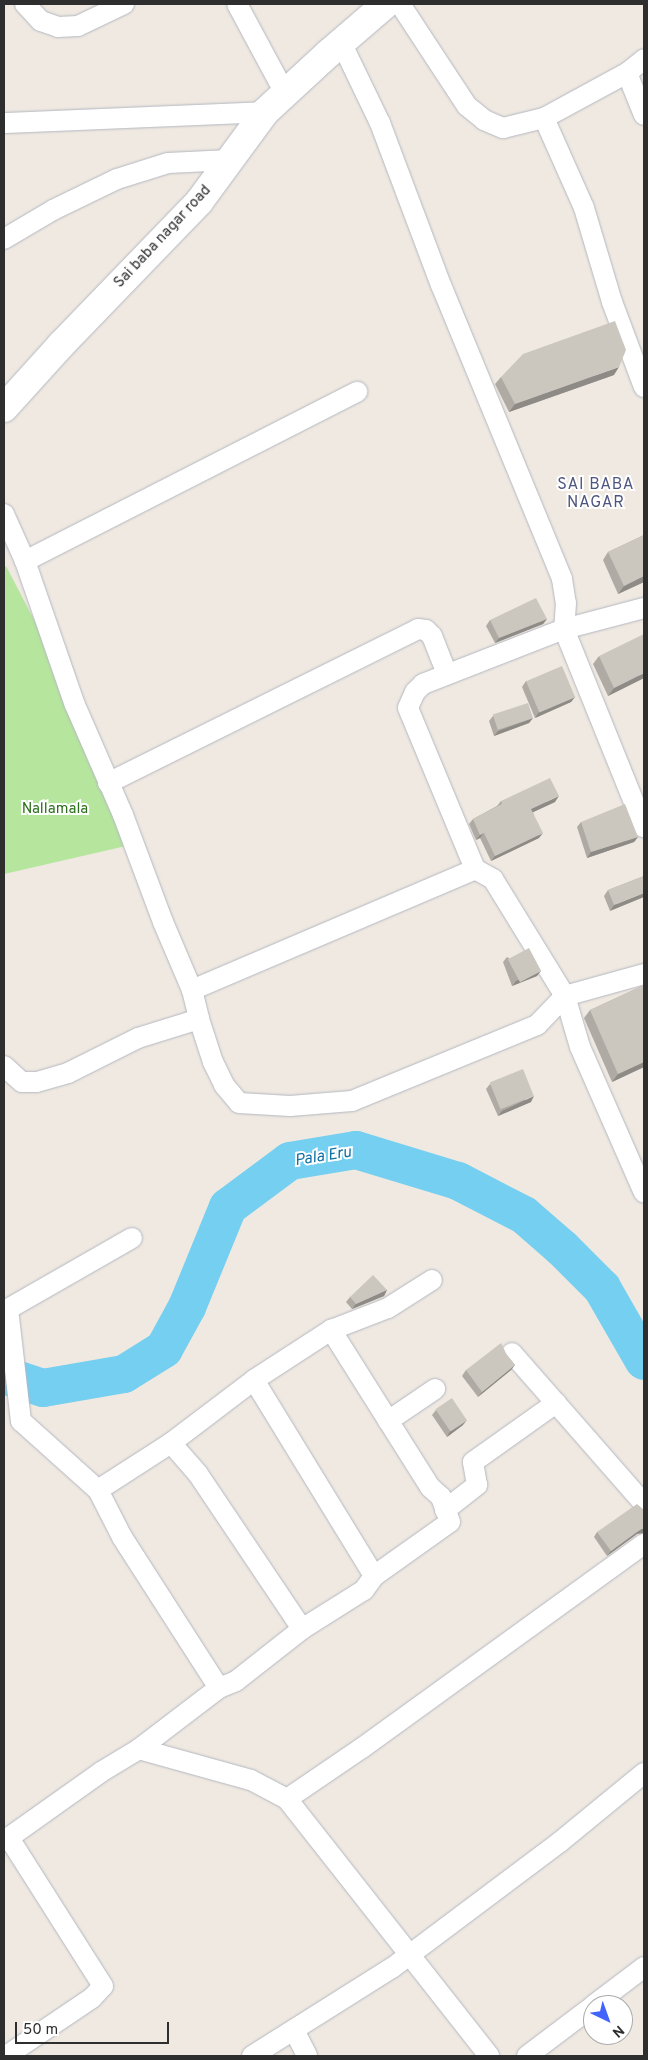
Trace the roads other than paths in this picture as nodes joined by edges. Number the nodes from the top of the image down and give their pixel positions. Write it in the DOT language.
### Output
graph roads {
  1 [pos="25,4"];
  2 [pos="124,4"];
  3 [pos="236,4"];
  4 [pos="386,4"];
  5 [pos="400,4"];
  6 [pos="89,11"];
  7 [pos="341,42"];
  8 [pos="644,59"];
  9 [pos="627,73"];
  10 [pos="285,92"];
  11 [pos="265,112"];
  12 [pos="644,115"];
  13 [pos="544,118"];
  14 [pos="4,123"];
  15 [pos="230,160"];
  16 [pos="4,239"];
  17 [pos="644,387"];
  18 [pos="357,392"];
  19 [pos="4,408"];
  20 [pos="4,514"];
  21 [pos="25,561"];
  22 [pos="644,608"];
  23 [pos="564,630"];
  24 [pos="447,674"];
  25 [pos="108,783"];
  26 [pos="644,827"];
  27 [pos="475,869"];
  28 [pos="644,974"];
  29 [pos="192,990"];
  30 [pos="565,996"];
  31 [pos="199,1018"];
  32 [pos="4,1066"];
  33 [pos="644,1193"];
  34 [pos="132,1238"];
  35 [pos="432,1280"];
  36 [pos="6,1307"];
  37 [pos="331,1330"];
  38 [pos="512,1353"];
  39 [pos="254,1380"];
  40 [pos="435,1389"];
  41 [pos="556,1403"];
  42 [pos="388,1421"];
  43 [pos="170,1443"];
  44 [pos="98,1490"];
  45 [pos="644,1504"];
  46 [pos="445,1510"];
  47 [pos="644,1544"];
  48 [pos="374,1576"];
  49 [pos="302,1629"];
  50 [pos="219,1688"];
  51 [pos="139,1749"];
  52 [pos="644,1773"];
  53 [pos="287,1799"];
  54 [pos="6,1840"];
  55 [pos="409,1955"];
  56 [pos="644,1967"];
  57 [pos="608,1995"];
  58 [pos="583,2014"];
  59 [pos="294,2030"];
  60 [pos="6,2056"];
  61 [pos="252,2056"];
  62 [pos="308,2056"];
  63 [pos="489,2056"];
  64 [pos="527,2056"];
  1 -- 6 [label="street"];
  2 -- 6 [label="street"];
  3 -- 10 [label="street"];
  4 -- 7 [label="main road, Sai baba nagar road"];
  5 -- 13 [label="street"];
  7 -- 10 [label="main road, Sai baba nagar road"];
  7 -- 23 [label="street"];
  8 -- 9 [label="street"];
  9 -- 12 [label="street"];
  9 -- 13 [label="street"];
  10 -- 11 [label="main road, Sai baba nagar road"];
  11 -- 14 [label="street"];
  11 -- 15 [label="main road, Sai baba nagar road"];
  13 -- 17 [label="street"];
  15 -- 16 [label="street"];
  15 -- 19 [label="main road, Sai baba nagar road"];
  18 -- 21 [label="street"];
  20 -- 21 [label="street"];
  21 -- 25 [label="street"];
  22 -- 23 [label="street"];
  23 -- 24 [label="street"];
  23 -- 26 [label="street"];
  24 -- 25 [label="street"];
  24 -- 27 [label="street"];
  25 -- 29 [label="street"];
  27 -- 29 [label="street"];
  27 -- 30 [label="street"];
  28 -- 30 [label="street"];
  29 -- 31 [label="street"];
  30 -- 31 [label="street"];
  30 -- 33 [label="street"];
  31 -- 32 [label="street"];
  34 -- 36 [label="street"];
  35 -- 37 [label="street"];
  36 -- 44 [label="street"];
  37 -- 39 [label="street"];
  37 -- 42 [label="street"];
  38 -- 41 [label="street"];
  39 -- 43 [label="street"];
  39 -- 48 [label="street"];
  40 -- 42 [label="street"];
  41 -- 45 [label="street"];
  41 -- 46 [label="street"];
  42 -- 46 [label="street"];
  43 -- 44 [label="street"];
  43 -- 49 [label="street"];
  44 -- 50 [label="street"];
  46 -- 48 [label="street"];
  47 -- 53 [label="street"];
  48 -- 49 [label="street"];
  49 -- 50 [label="street"];
  50 -- 51 [label="street"];
  51 -- 53 [label="street"];
  51 -- 54 [label="street"];
  52 -- 55 [label="street"];
  53 -- 55 [label="street"];
  54 -- 60 [label="street"];
  55 -- 59 [label="street"];
  55 -- 63 [label="street"];
  56 -- 57 [label="street"];
  58 -- 64 [label="street"];
  59 -- 61 [label="street"];
  59 -- 62 [label="street"];
}
